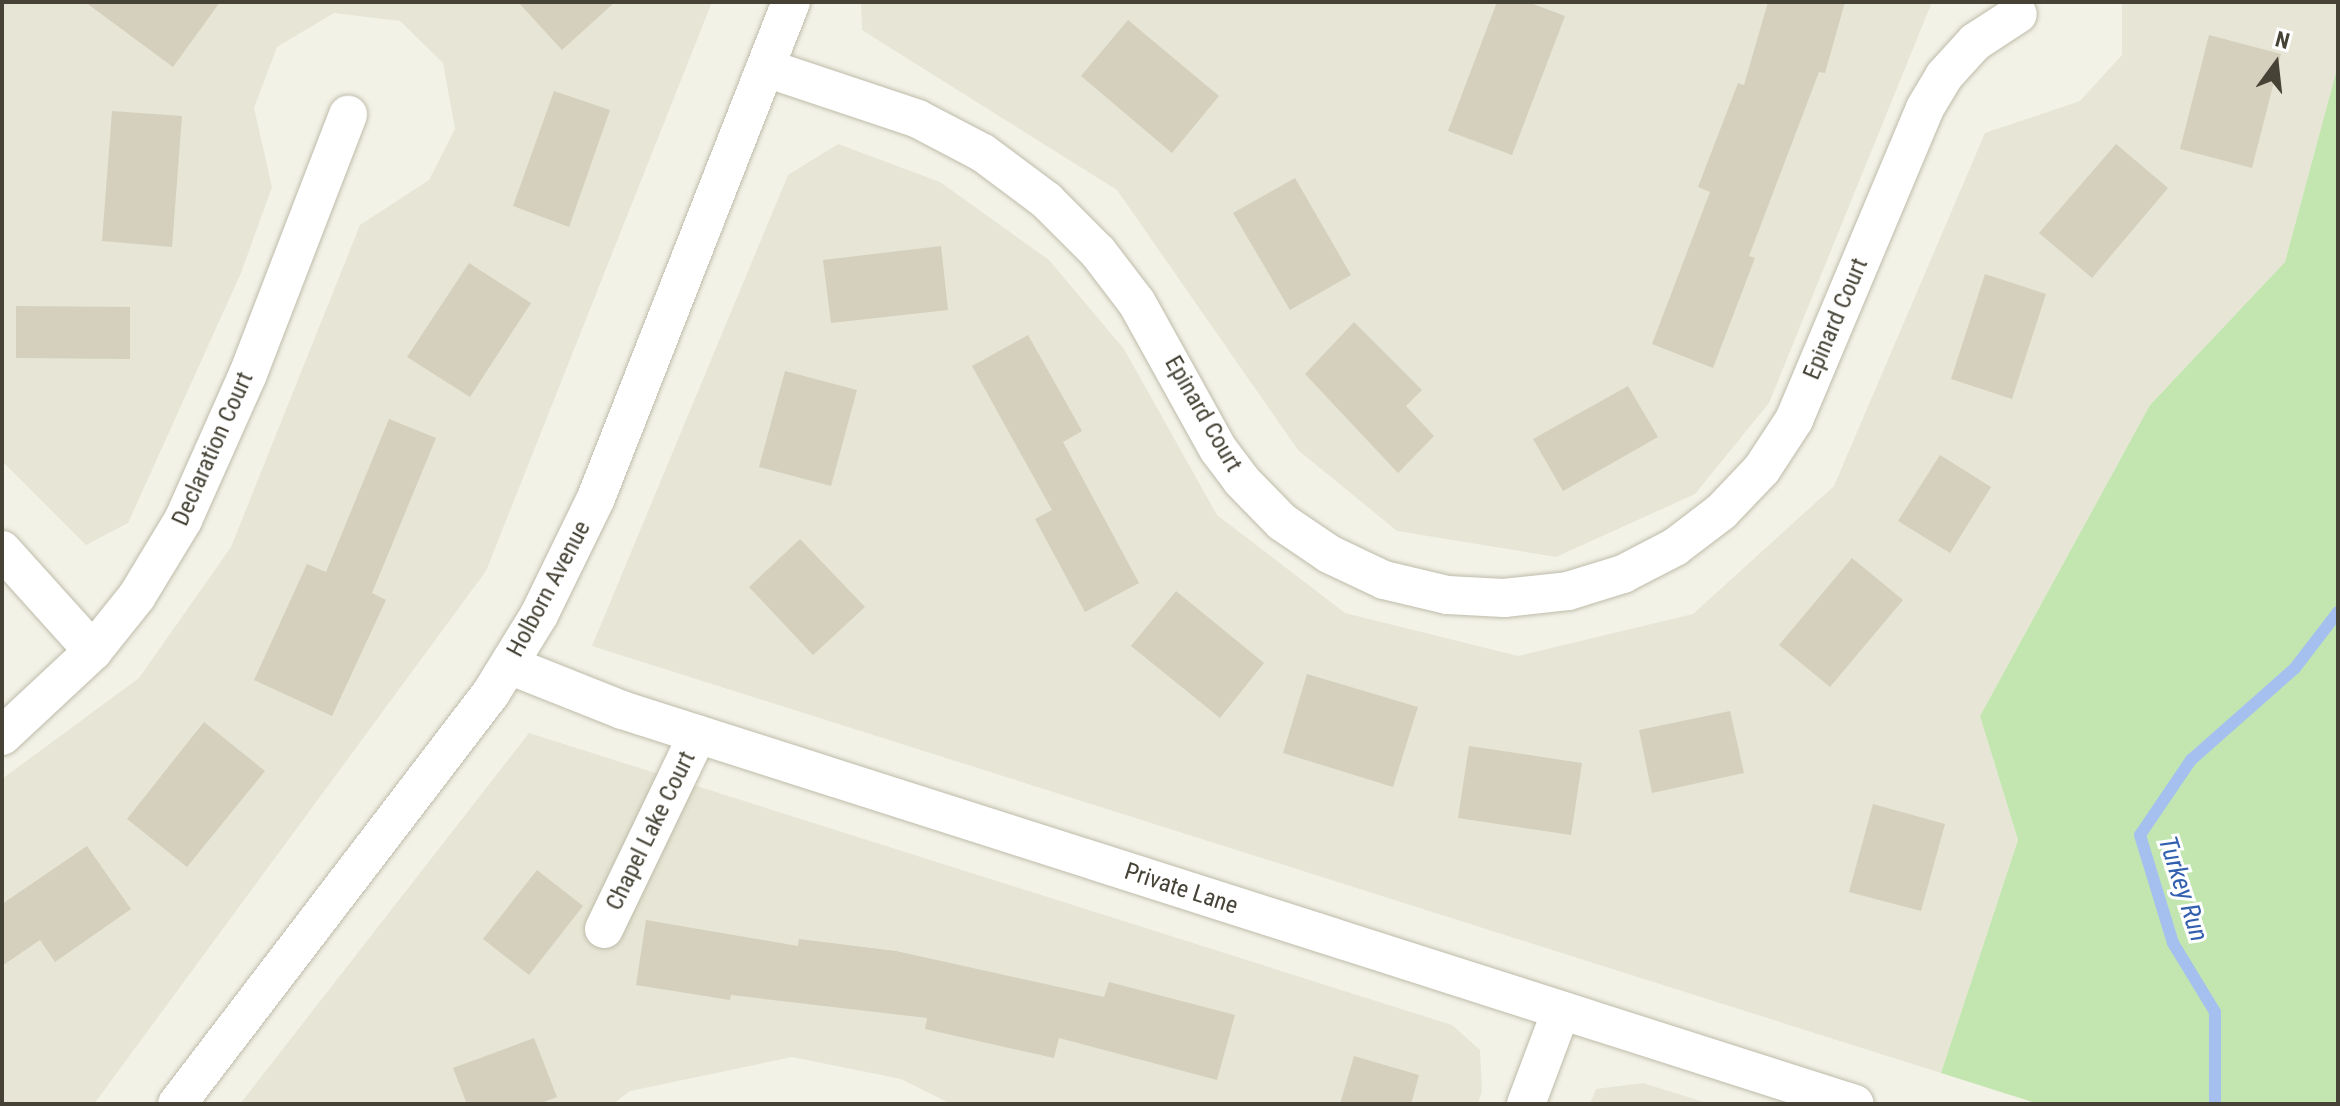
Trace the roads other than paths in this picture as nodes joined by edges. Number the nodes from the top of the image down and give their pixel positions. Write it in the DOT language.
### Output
graph roads {
  1 [pos="791,2"];
  2 [pos="2018,14"];
  3 [pos="766,68"];
  4 [pos="348,115"];
  5 [pos="2,550"];
  6 [pos="93,651"];
  7 [pos="509,665"];
  8 [pos="698,734"];
  9 [pos="2,736"];
  10 [pos="604,929"];
  11 [pos="1561,1011"];
  12 [pos="177,1104"];
  13 [pos="1526,1104"];
  14 [pos="1855,1104"];
  1 -- 3 [label="street, Holborn Avenue"];
  2 -- 3 [label="street, Epinard Court"];
  3 -- 7 [label="street, Holborn Avenue"];
  4 -- 6 [label="street, Declaration Court"];
  5 -- 6 [label="street"];
  6 -- 9 [label="street, Declaration Court"];
  7 -- 8 [label="street, Private Lane"];
  7 -- 12 [label="street, Holborn Avenue"];
  8 -- 10 [label="street, Chapel Lake Court"];
  8 -- 11 [label="street, Private Lane"];
  11 -- 13 [label="street"];
  11 -- 14 [label="street, Private Lane"];
}
